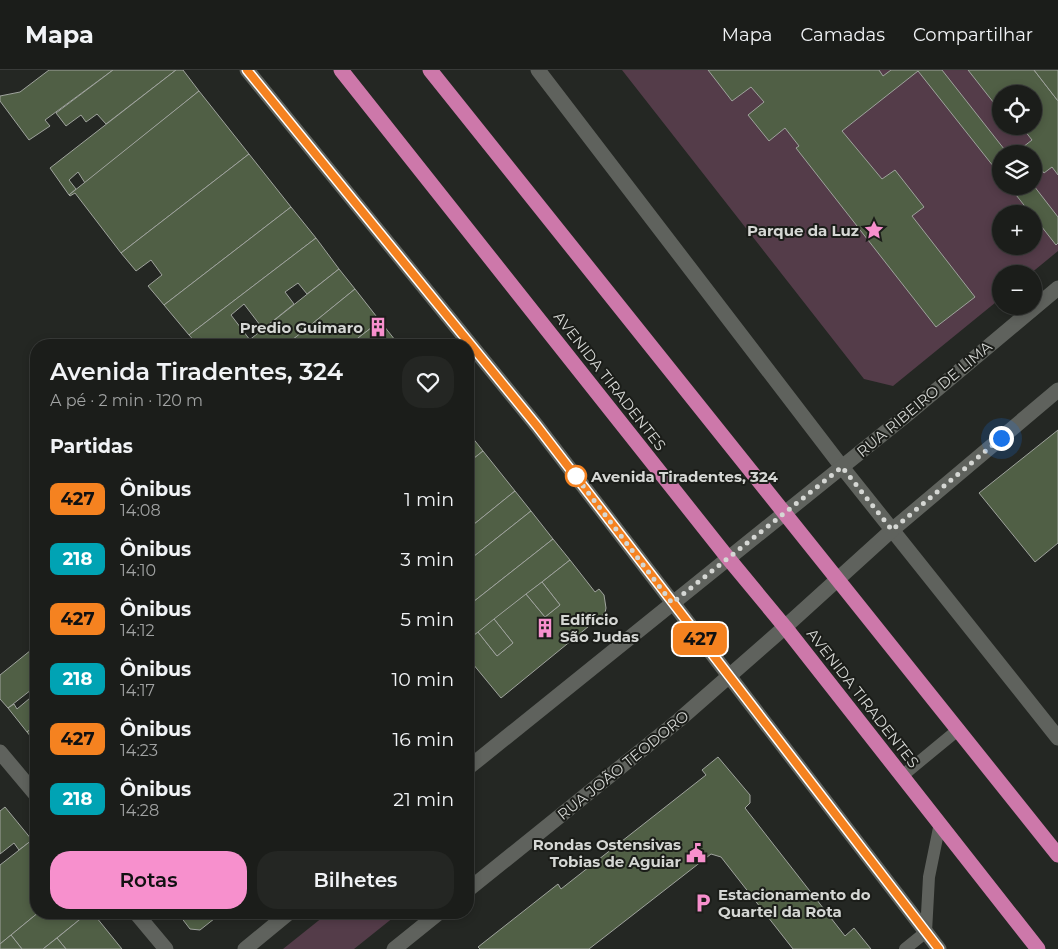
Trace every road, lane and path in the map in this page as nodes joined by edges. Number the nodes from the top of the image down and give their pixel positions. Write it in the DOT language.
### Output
graph roads {
  1 [pos="247,70"];
  2 [pos="341,70"];
  3 [pos="430,70"];
  4 [pos="538,70"];
  5 [pos="1058,288"];
  6 [pos="466,339"];
  7 [pos="474,349"];
  8 [pos="1058,390"];
  9 [pos="842,467"];
  10 [pos="785,512"];
  11 [pos="892,530"];
  12 [pos="728,558"];
  13 [pos="838,578"];
  14 [pos="672,603"];
  15 [pos="785,628"];
  16 [pos="730,676"];
  17 [pos="959,729"];
  18 [pos="1058,738"];
  19 [pos="0,752"];
  20 [pos="474,763"];
  21 [pos="902,776"];
  22 [pos="30,788"];
  23 [pos="940,823"];
  24 [pos="1058,855"];
  25 [pos="474,885"];
  26 [pos="141,919"];
  27 [pos="281,919"];
  28 [pos="431,919"];
  29 [pos="926,932"];
  30 [pos="166,949"];
  31 [pos="245,949"];
  32 [pos="394,949"];
  33 [pos="905,949"];
  34 [pos="939,949"];
  35 [pos="1038,949"];
  1 -- 6 [label="main road"];
  2 -- 12 [label="highway, AVENIDA TIRADENTES"];
  3 -- 10 [label="highway"];
  4 -- 9 [label="main road"];
  5 -- 9 [label="main road, RUA RIBEIRO DE LIMA"];
  7 -- 14 [label="main road"];
  8 -- 11 [label="main road"];
  9 -- 10 [label="main road, RUA RIBEIRO DE LIMA"];
  9 -- 11 [label="main road"];
  10 -- 12 [label="main road, RUA RIBEIRO DE LIMA"];
  10 -- 13 [label="highway"];
  11 -- 13 [label="main road"];
  11 -- 18 [label="main road"];
  12 -- 14 [label="main road, RUA RIBEIRO DE LIMA"];
  12 -- 15 [label="highway, AVENIDA TIRADENTES"];
  13 -- 15 [label="main road"];
  13 -- 17 [label="highway"];
  14 -- 16 [label="main road"];
  14 -- 20 [label="main road"];
  15 -- 16 [label="main road"];
  15 -- 21 [label="highway, AVENIDA TIRADENTES"];
  16 -- 25 [label="main road, RUA JOÃO TEODORO"];
  16 -- 29 [label="main road"];
  17 -- 21 [label="lane"];
  17 -- 24 [label="highway"];
  19 -- 22 [label="main road"];
  21 -- 23 [label="highway, AVENIDA TIRADENTES"];
  23 -- 29 [label="lane"];
  23 -- 35 [label="highway, AVENIDA TIRADENTES"];
  26 -- 30 [label="main road"];
  27 -- 31 [label="main road"];
  28 -- 32 [label="main road"];
  29 -- 33 [label="lane"];
  29 -- 34 [label="main road"];
}
